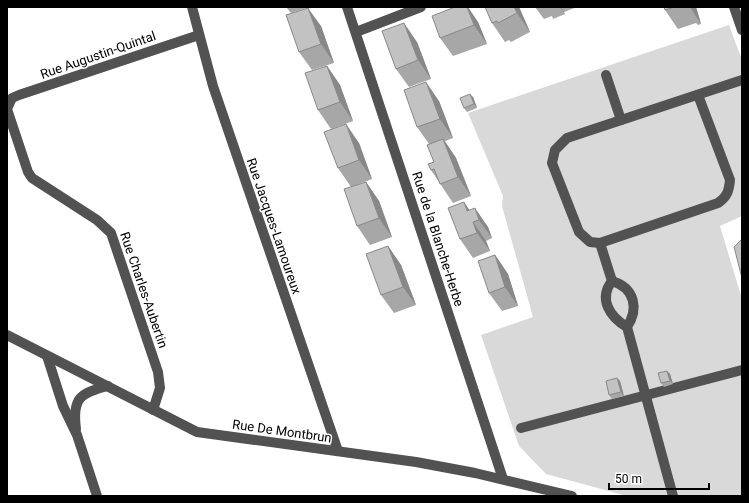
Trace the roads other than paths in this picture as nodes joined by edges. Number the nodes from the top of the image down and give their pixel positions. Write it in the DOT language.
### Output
graph roads {
  1 [pos="192,7"];
  2 [pos="347,7"];
  3 [pos="421,7"];
  4 [pos="734,7"];
  5 [pos="742,30"];
  6 [pos="356,32"];
  7 [pos="199,34"];
  8 [pos="606,75"];
  9 [pos="742,80"];
  10 [pos="698,95"];
  11 [pos="9,103"];
  12 [pos="621,120"];
  13 [pos="600,243"];
  14 [pos="612,281"];
  15 [pos="627,328"];
  16 [pos="7,334"];
  17 [pos="47,356"];
  18 [pos="742,370"];
  19 [pos="108,386"];
  20 [pos="646,395"];
  21 [pos="153,410"];
  22 [pos="521,428"];
  23 [pos="77,435"];
  24 [pos="338,451"];
  25 [pos="503,479"];
  26 [pos="97,496"];
  27 [pos="572,496"];
  28 [pos="673,496"];
  1 -- 7 [label="street, Rue Jacques-Lamoureux"];
  2 -- 6 [label="street, Rue de la Blanche-Herbe"];
  3 -- 6 [label="street"];
  4 -- 5 [label="street"];
  6 -- 25 [label="street, Rue de la Blanche-Herbe"];
  7 -- 11 [label="street, Rue Augustin-Quintal"];
  7 -- 24 [label="street, Rue Jacques-Lamoureux"];
  8 -- 12 [label="street"];
  9 -- 10 [label="street"];
  10 -- 12 [label="street"];
  10 -- 13 [label="street"];
  11 -- 21 [label="street, Rue Charles-Aubertin"];
  12 -- 13 [label="street"];
  13 -- 14 [label="street"];
  14 -- 15 [label="street"];
  14 -- 15 [label="street"];
  15 -- 20 [label="street"];
  16 -- 17 [label="street, Rue De Montbrun"];
  17 -- 19 [label="street, Rue De Montbrun"];
  17 -- 23 [label="street"];
  18 -- 20 [label="street"];
  19 -- 21 [label="street, Rue De Montbrun"];
  19 -- 23 [label="street"];
  20 -- 22 [label="street"];
  20 -- 28 [label="street"];
  21 -- 24 [label="street, Rue De Montbrun"];
  23 -- 26 [label="street"];
  24 -- 25 [label="street, Rue De Montbrun"];
  25 -- 27 [label="street, Rue De Montbrun"];
}
